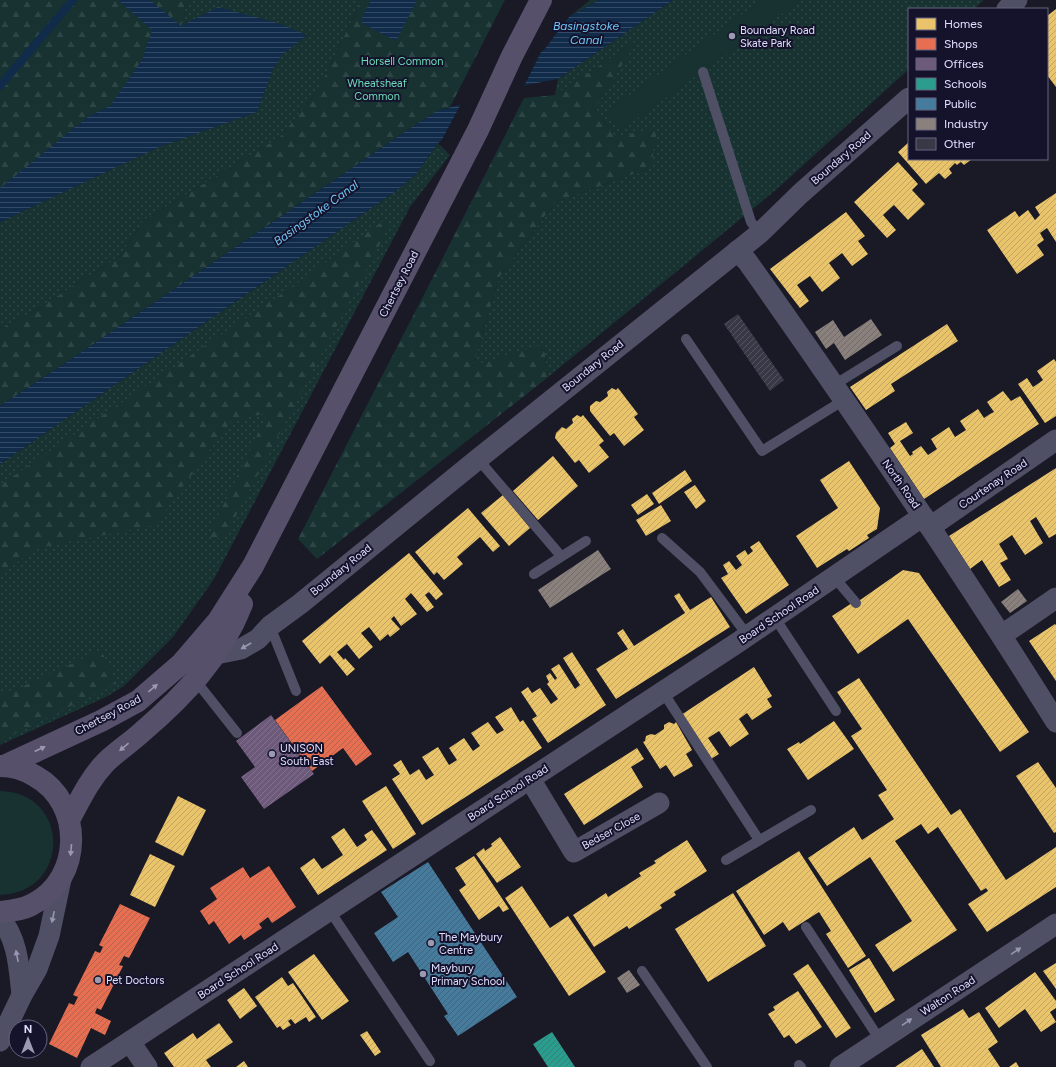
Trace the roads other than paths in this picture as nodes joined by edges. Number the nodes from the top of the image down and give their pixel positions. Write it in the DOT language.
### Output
graph roads {
  1 [pos="541,0"];
  2 [pos="1017,0"];
  3 [pos="1009,8"];
  4 [pos="703,72"];
  5 [pos="908,99"];
  6 [pos="760,233"];
  7 [pos="737,251"];
  8 [pos="686,339"];
  9 [pos="897,346"];
  10 [pos="839,392"];
  11 [pos="1056,440"];
  12 [pos="478,459"];
  13 [pos="926,522"];
  14 [pos="662,538"];
  15 [pos="586,541"];
  16 [pos="560,556"];
  17 [pos="534,574"];
  18 [pos="834,577"];
  19 [pos="1056,598"];
  20 [pos="856,603"];
  21 [pos="774,618"];
  22 [pos="225,624"];
  23 [pos="270,626"];
  24 [pos="1002,635"];
  25 [pos="748,636"];
  26 [pos="216,654"];
  27 [pos="196,681"];
  28 [pos="296,691"];
  29 [pos="663,692"];
  30 [pos="836,711"];
  31 [pos="1056,722"];
  32 [pos="237,733"];
  33 [pos="2,766"];
  34 [pos="530,779"];
  35 [pos="659,803"];
  36 [pos="811,810"];
  37 [pos="69,820"];
  38 [pos="759,840"];
  39 [pos="726,860"];
  40 [pos="61,879"];
  41 [pos="330,911"];
  42 [pos="0,912"];
  43 [pos="0,918"];
  44 [pos="1056,924"];
  45 [pos="806,927"];
  46 [pos="642,971"];
  47 [pos="22,994"];
  48 [pos="880,1040"];
  49 [pos="0,1041"];
  50 [pos="130,1042"];
  51 [pos="430,1061"];
  52 [pos="91,1067"];
  53 [pos="147,1067"];
  54 [pos="708,1067"];
  55 [pos="840,1067"];
  1 -- 22 [label="main road, Chertsey Road"];
  2 -- 3 [label="street"];
  4 -- 6 [label="lane"];
  5 -- 6 [label="street, Boundary Road"];
  6 -- 7 [label="street, Boundary Road"];
  7 -- 10 [label="street, North Road"];
  7 -- 12 [label="street, Boundary Road"];
  8 -- 10 [label="lane"];
  9 -- 10 [label="lane"];
  10 -- 13 [label="street, North Road"];
  11 -- 13 [label="street, Courtenay Road"];
  12 -- 16 [label="lane"];
  12 -- 23 [label="street, Boundary Road"];
  13 -- 18 [label="street, Board School Road"];
  13 -- 24 [label="street, North Road"];
  14 -- 25 [label="lane"];
  15 -- 16 [label="lane"];
  16 -- 17 [label="lane"];
  18 -- 20 [label="lane"];
  18 -- 21 [label="street, Board School Road"];
  19 -- 24 [label="street"];
  21 -- 25 [label="street, Board School Road"];
  21 -- 30 [label="lane"];
  22 -- 23 [label="street"];
  22 -- 26 [label="main road, Chertsey Road"];
  33 -- 22 [label="main road, Chertsey Road, one-way"];
  23 -- 26 [label="street, Boundary Road, one-way"];
  23 -- 28 [label="lane"];
  24 -- 31 [label="street, North Road"];
  25 -- 29 [label="street, Board School Road"];
  26 -- 27 [label="main road, Chertsey Road"];
  27 -- 32 [label="lane"];
  27 -- 37 [label="main road, Chertsey Road, one-way"];
  29 -- 34 [label="street, Board School Road"];
  29 -- 38 [label="lane"];
  33 -- 37 [label="main road"];
  34 -- 35 [label="street, Bedser Close"];
  34 -- 41 [label="street, Board School Road"];
  36 -- 38 [label="lane"];
  37 -- 40 [label="main road, one-way"];
  38 -- 39 [label="lane"];
  40 -- 42 [label="main road"];
  40 -- 47 [label="street, one-way"];
  41 -- 50 [label="street, Board School Road"];
  41 -- 51 [label="lane"];
  47 -- 43 [label="street, one-way"];
  48 -- 44 [label="street, Walton Road, one-way"];
  45 -- 48 [label="lane"];
  46 -- 54 [label="lane"];
  47 -- 49 [label="street"];
  48 -- 55 [label="street, Walton Road"];
  50 -- 52 [label="street, Board School Road"];
  50 -- 53 [label="street"];
}
